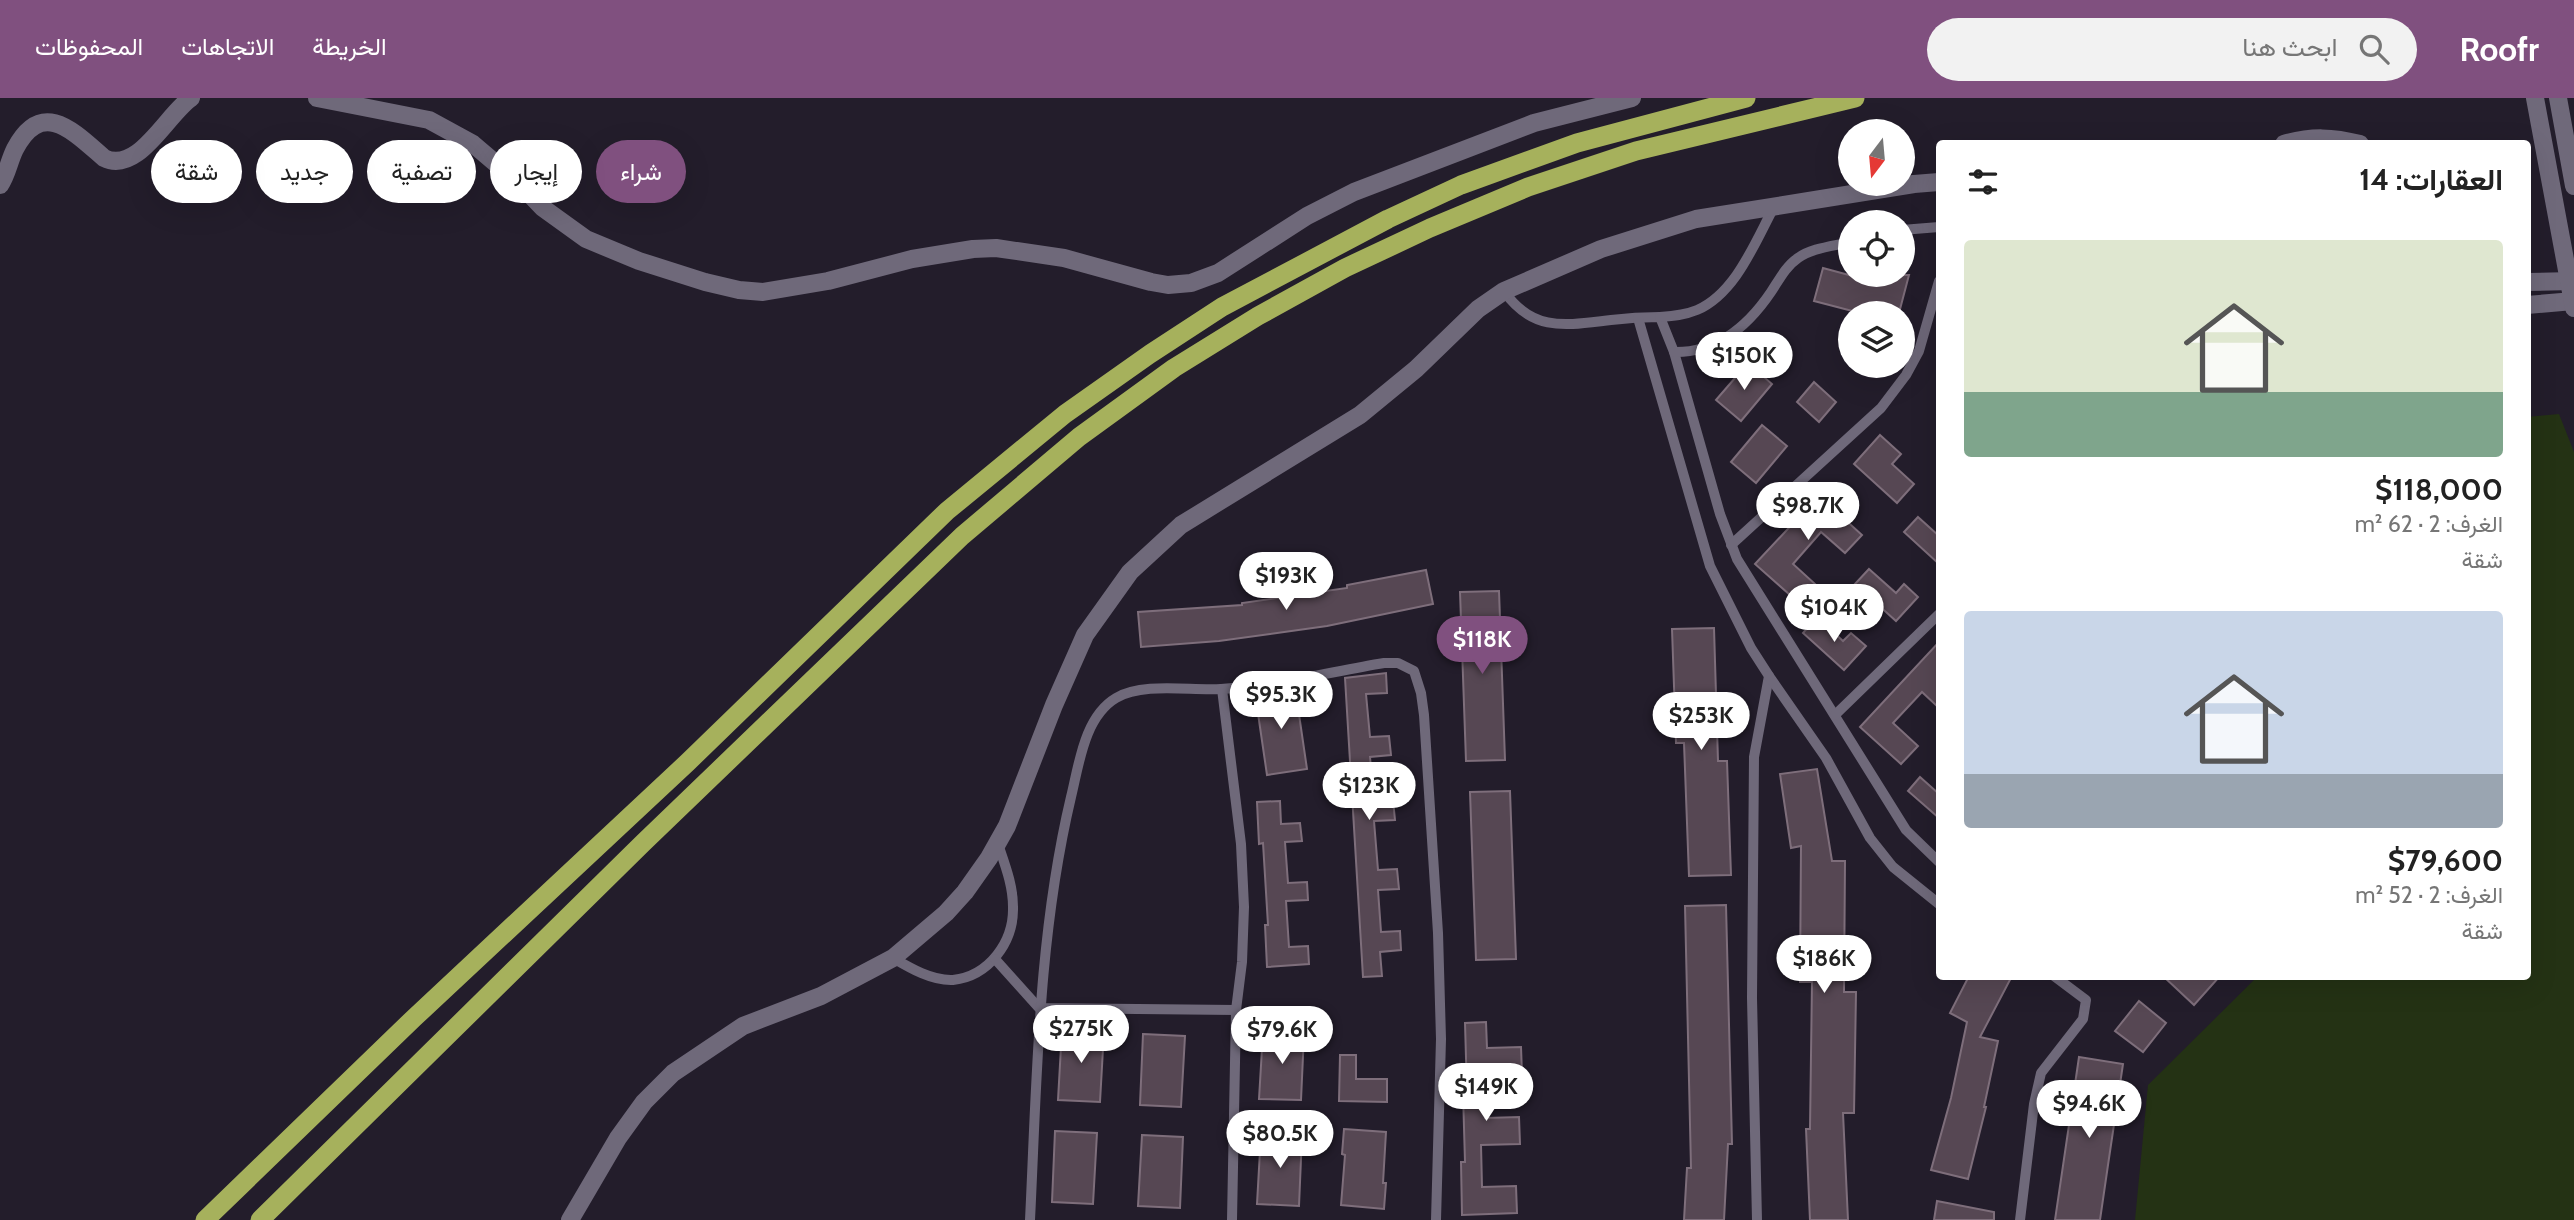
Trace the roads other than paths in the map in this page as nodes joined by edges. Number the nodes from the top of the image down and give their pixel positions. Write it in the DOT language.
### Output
graph roads {
  1 [pos="191,98"];
  2 [pos="317,98"];
  3 [pos="1632,98"];
  4 [pos="1746,98"];
  5 [pos="1855,98"];
  6 [pos="2535,98"];
  7 [pos="2558,98"];
  8 [pos="2298,140"];
  9 [pos="2344,140"];
  10 [pos="1936,182"];
  11 [pos="0,186"];
  12 [pos="2574,186"];
  13 [pos="1774,207"];
  14 [pos="1936,227"];
  15 [pos="1915,229"];
  16 [pos="1838,246"];
  17 [pos="2572,281"];
  18 [pos="2531,282"];
  19 [pos="1504,291"];
  20 [pos="1936,292"];
  21 [pos="2574,303"];
  22 [pos="2531,306"];
  23 [pos="1660,317"];
  24 [pos="1638,318"];
  25 [pos="1674,352"];
  26 [pos="1731,545"];
  27 [pos="1936,617"];
  28 [pos="1769,676"];
  29 [pos="1222,689"];
  30 [pos="1835,715"];
  31 [pos="997,843"];
  32 [pos="1936,859"];
  33 [pos="1936,902"];
  34 [pos="893,958"];
  35 [pos="995,959"];
  36 [pos="2059,980"];
  37 [pos="1040,1008"];
  38 [pos="1236,1010"];
  39 [pos="205,1220"];
  40 [pos="260,1220"];
  41 [pos="570,1220"];
  42 [pos="1030,1220"];
  43 [pos="1232,1220"];
  44 [pos="1436,1220"];
  45 [pos="1757,1220"];
  46 [pos="2020,1220"];
  1 -- 11 [label="street"];
  2 -- 3 [label="street"];
  4 -- 39 [label="highway"];
  5 -- 40 [label="highway"];
  6 -- 17 [label="street"];
  7 -- 12 [label="street"];
  8 -- 9 [label="street"];
  10 -- 13 [label="street"];
  13 -- 19 [label="street"];
  13 -- 23 [label="lane"];
  14 -- 15 [label="lane"];
  16 -- 25 [label="lane"];
  17 -- 18 [label="street"];
  17 -- 21 [label="street"];
  19 -- 24 [label="lane"];
  19 -- 31 [label="street"];
  20 -- 26 [label="lane"];
  21 -- 22 [label="street"];
  23 -- 24 [label="lane"];
  23 -- 25 [label="lane"];
  24 -- 28 [label="lane"];
  25 -- 26 [label="lane"];
  26 -- 30 [label="lane"];
  27 -- 30 [label="lane"];
  28 -- 33 [label="lane"];
  28 -- 45 [label="lane"];
  29 -- 37 [label="lane"];
  29 -- 38 [label="lane"];
  29 -- 44 [label="lane"];
  30 -- 32 [label="lane"];
  31 -- 34 [label="street"];
  31 -- 35 [label="lane"];
  34 -- 35 [label="lane"];
  34 -- 41 [label="street"];
  35 -- 37 [label="lane"];
  36 -- 46 [label="lane"];
  37 -- 38 [label="lane"];
  37 -- 42 [label="lane"];
  38 -- 43 [label="lane"];
}
